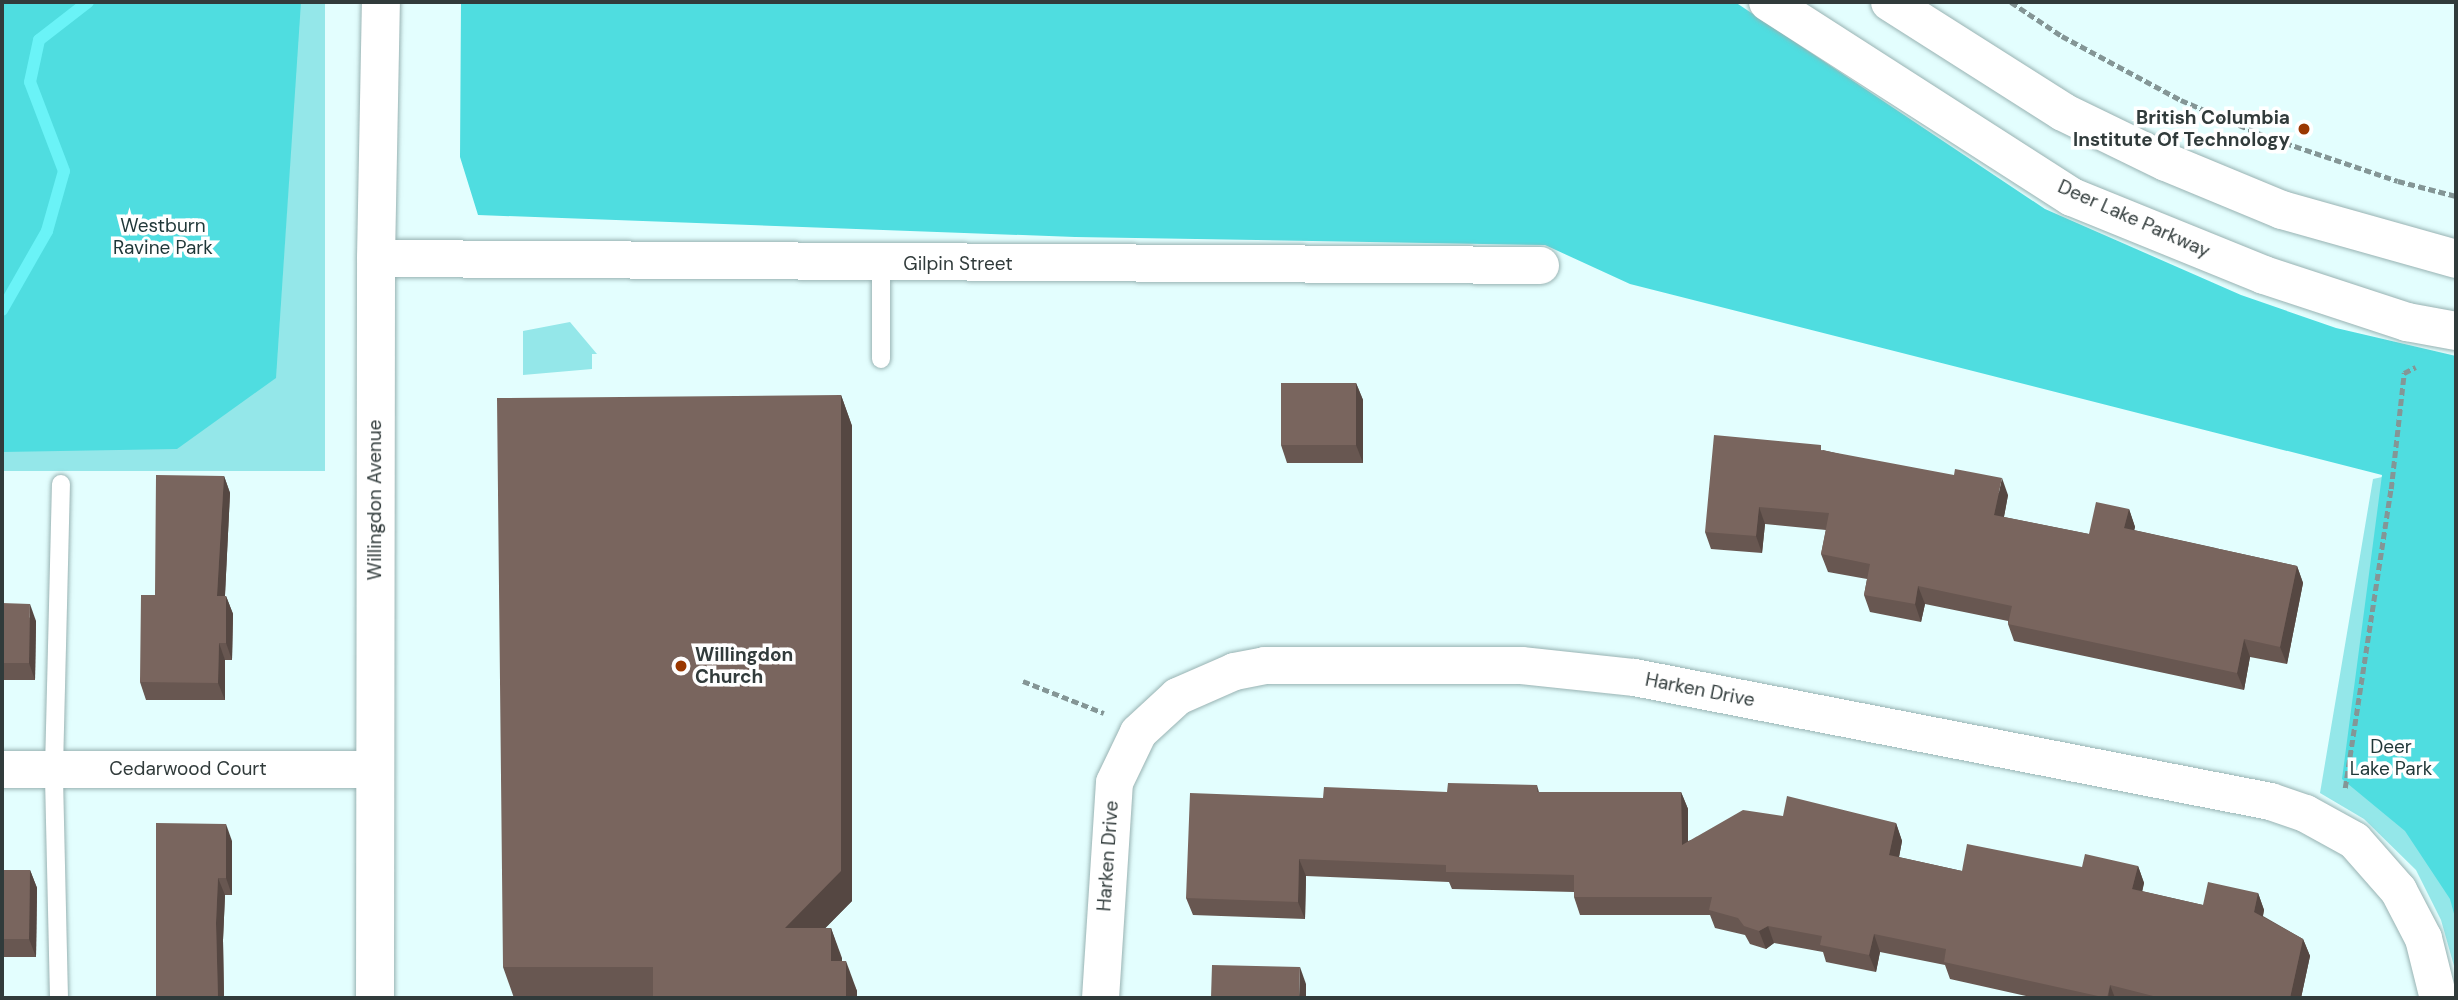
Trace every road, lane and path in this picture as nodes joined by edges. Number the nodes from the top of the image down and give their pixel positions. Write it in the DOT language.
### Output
graph roads {
  1 [pos="381,2"];
  2 [pos="1768,2"];
  3 [pos="1890,2"];
  4 [pos="2011,2"];
  5 [pos="2456,196"];
  6 [pos="376,258"];
  7 [pos="2456,259"];
  8 [pos="881,263"];
  9 [pos="1540,265"];
  10 [pos="2456,331"];
  11 [pos="881,359"];
  12 [pos="2429,360"];
  13 [pos="61,484"];
  14 [pos="1023,681"];
  15 [pos="1138,732"];
  16 [pos="2,769"];
  17 [pos="54,769"];
  18 [pos="375,769"];
  19 [pos="2332,825"];
  20 [pos="59,998"];
  21 [pos="376,998"];
  22 [pos="1100,998"];
  23 [pos="2438,998"];
  1 -- 6 [label="main road, Willingdon Avenue"];
  2 -- 10 [label="main road, Deer Lake Parkway"];
  3 -- 7 [label="main road"];
  4 -- 5 [label="path"];
  6 -- 8 [label="street, Gilpin Street"];
  6 -- 18 [label="main road, Willingdon Avenue"];
  8 -- 9 [label="street, Gilpin Street"];
  8 -- 11 [label="lane"];
  12 -- 19 [label="path"];
  13 -- 17 [label="lane"];
  14 -- 15 [label="path"];
  15 -- 19 [label="street, Harken Drive"];
  15 -- 22 [label="street, Harken Drive"];
  16 -- 17 [label="street, Cedarwood Court"];
  17 -- 18 [label="street, Cedarwood Court"];
  17 -- 20 [label="lane"];
  18 -- 21 [label="main road, Willingdon Avenue"];
  19 -- 23 [label="street, Harken Drive"];
}
